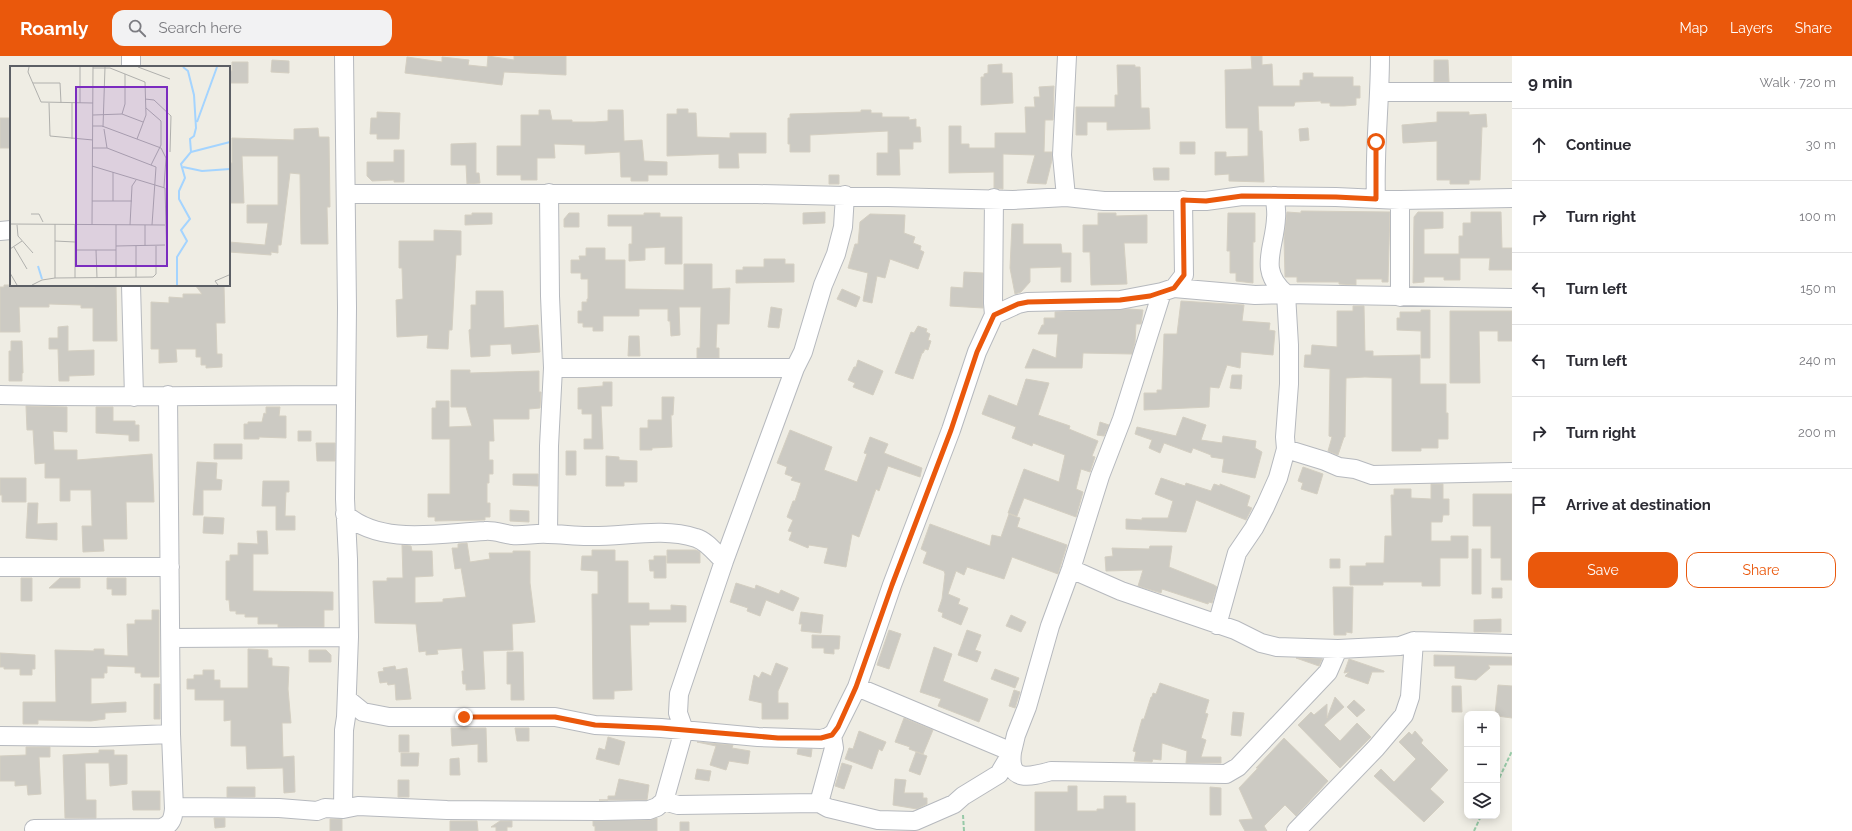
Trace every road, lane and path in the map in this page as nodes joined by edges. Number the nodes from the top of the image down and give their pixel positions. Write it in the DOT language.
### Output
graph roads {
  1 [pos="344,56"];
  2 [pos="1067,56"];
  3 [pos="1380,56"];
  4 [pos="1380,92"];
  5 [pos="1512,92"];
  6 [pos="550,193"];
  7 [pos="346,194"];
  8 [pos="845,195"];
  9 [pos="1275,196"];
  10 [pos="1066,197"];
  11 [pos="994,198"];
  12 [pos="1512,198"];
  13 [pos="1376,199"];
  14 [pos="1183,200"];
  15 [pos="1400,200"];
  16 [pos="10,230"];
  17 [pos="0,231"];
  18 [pos="131,286"];
  19 [pos="1168,290"];
  20 [pos="1286,294"];
  21 [pos="1400,297"];
  22 [pos="1512,298"];
  23 [pos="994,315"];
  24 [pos="553,368"];
  25 [pos="795,368"];
  26 [pos="0,395"];
  27 [pos="168,395"];
  28 [pos="346,395"];
  29 [pos="134,397"];
  30 [pos="1286,449"];
  31 [pos="1512,472"];
  32 [pos="345,514"];
  33 [pos="548,534"];
  34 [pos="724,562"];
  35 [pos="0,567"];
  36 [pos="170,567"];
  37 [pos="1070,569"];
  38 [pos="1217,625"];
  39 [pos="349,637"];
  40 [pos="171,638"];
  41 [pos="1414,641"];
  42 [pos="1512,644"];
  43 [pos="1338,649"];
  44 [pos="856,687"];
  45 [pos="347,698"];
  46 [pos="684,730"];
  47 [pos="171,734"];
  48 [pos="832,735"];
  49 [pos="0,736"];
  50 [pos="1512,751"];
  51 [pos="1012,752"];
  52 [pos="1500,777"];
  53 [pos="664,800"];
  54 [pos="819,803"];
  55 [pos="174,809"];
  56 [pos="344,809"];
  57 [pos="1480,819"];
  58 [pos="34,828"];
  59 [pos="1296,831"];
  60 [pos="1474,831"];
  1 -- 7 [label="street"];
  2 -- 10 [label="street"];
  3 -- 4 [label="street"];
  4 -- 5 [label="street"];
  4 -- 13 [label="street"];
  6 -- 7 [label="street"];
  6 -- 8 [label="street"];
  6 -- 24 [label="street"];
  7 -- 28 [label="street"];
  8 -- 11 [label="street"];
  8 -- 25 [label="street"];
  9 -- 13 [label="street"];
  9 -- 14 [label="street"];
  9 -- 20 [label="street"];
  10 -- 11 [label="street"];
  10 -- 14 [label="street"];
  11 -- 23 [label="street"];
  12 -- 15 [label="street"];
  13 -- 15 [label="street"];
  14 -- 19 [label="street"];
  15 -- 21 [label="street"];
  16 -- 17 [label="street"];
  18 -- 29 [label="street"];
  19 -- 20 [label="street"];
  19 -- 23 [label="street"];
  19 -- 37 [label="street"];
  20 -- 21 [label="street"];
  20 -- 30 [label="street"];
  21 -- 22 [label="street"];
  23 -- 44 [label="street"];
  24 -- 25 [label="street"];
  24 -- 33 [label="street"];
  25 -- 34 [label="street"];
  26 -- 29 [label="street"];
  27 -- 28 [label="street"];
  27 -- 29 [label="street"];
  27 -- 36 [label="street"];
  28 -- 32 [label="street"];
  30 -- 31 [label="street"];
  30 -- 38 [label="street"];
  32 -- 33 [label="street"];
  32 -- 39 [label="street"];
  33 -- 34 [label="street"];
  34 -- 46 [label="street"];
  35 -- 36 [label="street"];
  36 -- 40 [label="street"];
  37 -- 38 [label="street"];
  37 -- 51 [label="street"];
  38 -- 43 [label="street"];
  39 -- 40 [label="street"];
  39 -- 45 [label="street"];
  40 -- 47 [label="street"];
  41 -- 42 [label="street"];
  41 -- 43 [label="street"];
  41 -- 59 [label="street"];
  43 -- 51 [label="street"];
  44 -- 48 [label="street"];
  44 -- 51 [label="street"];
  45 -- 46 [label="street"];
  45 -- 56 [label="street"];
  46 -- 48 [label="street"];
  46 -- 53 [label="street"];
  47 -- 49 [label="street"];
  47 -- 55 [label="street"];
  48 -- 54 [label="street"];
  50 -- 52 [label="path"];
  51 -- 54 [label="street"];
  53 -- 54 [label="street"];
  53 -- 56 [label="street"];
  55 -- 56 [label="street"];
  55 -- 58 [label="street"];
  57 -- 60 [label="path"];
}
